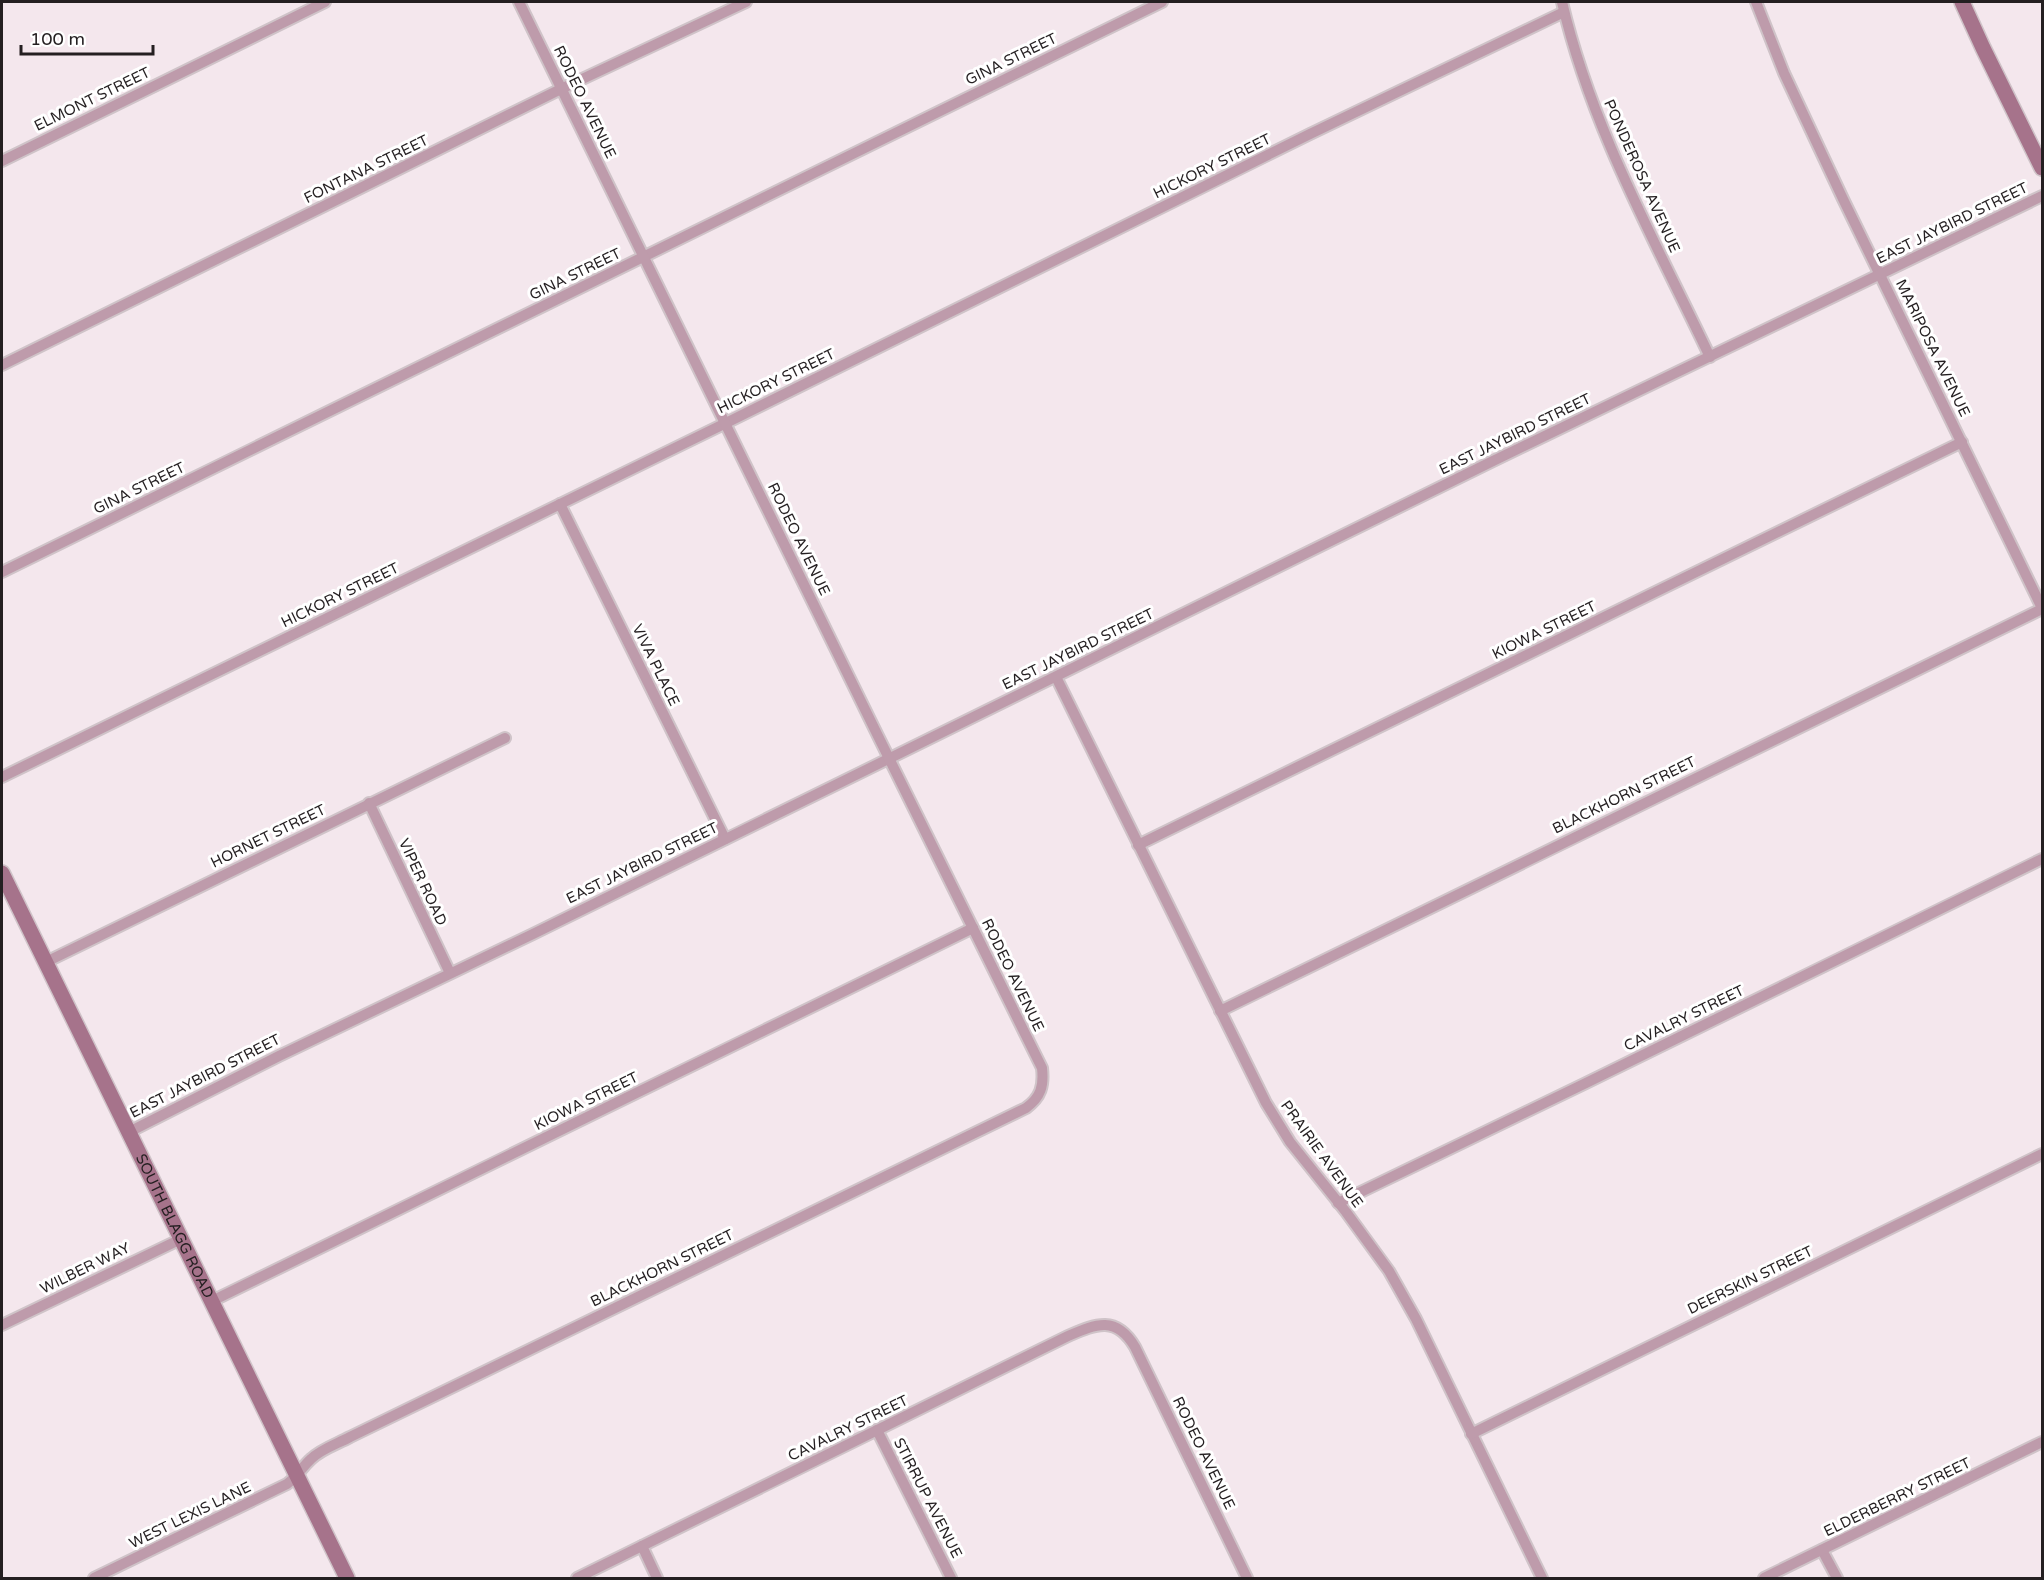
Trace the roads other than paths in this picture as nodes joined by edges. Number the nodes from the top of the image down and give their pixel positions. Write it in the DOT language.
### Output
graph roads {
  1 [pos="325,2"];
  2 [pos="519,2"];
  3 [pos="746,2"];
  4 [pos="1162,2"];
  5 [pos="1756,2"];
  6 [pos="1962,2"];
  7 [pos="726,6"];
  8 [pos="1563,7"];
  9 [pos="561,89"];
  10 [pos="2,160"];
  11 [pos="2043,168"];
  12 [pos="2043,196"];
  13 [pos="644,256"];
  14 [pos="1880,275"];
  15 [pos="1710,357"];
  16 [pos="2,365"];
  17 [pos="726,423"];
  18 [pos="1962,442"];
  19 [pos="560,504"];
  20 [pos="2,572"];
  21 [pos="2043,608"];
  22 [pos="1056,677"];
  23 [pos="505,738"];
  24 [pos="890,758"];
  25 [pos="2,777"];
  26 [pos="369,803"];
  27 [pos="725,839"];
  28 [pos="1138,845"];
  29 [pos="2043,859"];
  30 [pos="2,873"];
  31 [pos="973,928"];
  32 [pos="46,962"];
  33 [pos="450,973"];
  34 [pos="1220,1011"];
  35 [pos="1042,1090"];
  36 [pos="129,1132"];
  37 [pos="2043,1154"];
  38 [pos="1338,1203"];
  39 [pos="181,1239"];
  40 [pos="212,1301"];
  41 [pos="2,1325"];
  42 [pos="1131,1341"];
  43 [pos="877,1430"];
  44 [pos="1471,1434"];
  45 [pos="2043,1442"];
  46 [pos="298,1476"];
  47 [pos="642,1546"];
  48 [pos="1822,1550"];
  49 [pos="94,1578"];
  50 [pos="347,1578"];
  51 [pos="577,1578"];
  52 [pos="657,1578"];
  53 [pos="951,1578"];
  54 [pos="1247,1578"];
  55 [pos="1542,1578"];
  56 [pos="1764,1578"];
  57 [pos="1836,1578"];
  1 -- 10 [label="street, ELMONT STREET"];
  2 -- 9 [label="street, RODEO AVENUE"];
  3 -- 7 [label="street, FONTANA STREET"];
  4 -- 13 [label="street, GINA STREET"];
  5 -- 14 [label="street, MARIPOSA AVENUE"];
  6 -- 11 [label="main road"];
  7 -- 9 [label="street, FONTANA STREET"];
  8 -- 15 [label="street, PONDEROSA AVENUE"];
  8 -- 17 [label="street, HICKORY STREET"];
  9 -- 13 [label="street, RODEO AVENUE"];
  9 -- 16 [label="street, FONTANA STREET"];
  12 -- 14 [label="street, EAST JAYBIRD STREET"];
  13 -- 17 [label="street, RODEO AVENUE"];
  13 -- 20 [label="street, GINA STREET"];
  14 -- 15 [label="street, EAST JAYBIRD STREET"];
  14 -- 18 [label="street, MARIPOSA AVENUE"];
  15 -- 22 [label="street, EAST JAYBIRD STREET"];
  17 -- 19 [label="street, HICKORY STREET"];
  17 -- 24 [label="street, RODEO AVENUE"];
  18 -- 21 [label="street, MARIPOSA AVENUE"];
  18 -- 28 [label="street, KIOWA STREET"];
  19 -- 25 [label="street, HICKORY STREET"];
  19 -- 27 [label="street, VIVA PLACE"];
  21 -- 34 [label="street, BLACKHORN STREET"];
  22 -- 24 [label="street, EAST JAYBIRD STREET"];
  22 -- 28 [label="street, PRAIRIE AVENUE"];
  23 -- 26 [label="street, HORNET STREET"];
  24 -- 27 [label="street, EAST JAYBIRD STREET"];
  24 -- 31 [label="street, RODEO AVENUE"];
  26 -- 32 [label="street, HORNET STREET"];
  26 -- 33 [label="street, VIPER ROAD"];
  27 -- 33 [label="street, EAST JAYBIRD STREET"];
  28 -- 34 [label="street, PRAIRIE AVENUE"];
  29 -- 38 [label="street, CAVALRY STREET"];
  30 -- 32 [label="main road, SOUTH BLAGG ROAD"];
  31 -- 35 [label="street, RODEO AVENUE"];
  31 -- 40 [label="street, KIOWA STREET"];
  32 -- 36 [label="main road, SOUTH BLAGG ROAD"];
  33 -- 36 [label="street, EAST JAYBIRD STREET"];
  34 -- 38 [label="street, PRAIRIE AVENUE"];
  35 -- 46 [label="street, BLACKHORN STREET"];
  36 -- 39 [label="main road, SOUTH BLAGG ROAD"];
  37 -- 44 [label="street, DEERSKIN STREET"];
  38 -- 44 [label="street, PRAIRIE AVENUE"];
  39 -- 40 [label="main road, SOUTH BLAGG ROAD"];
  39 -- 41 [label="street, WILBER WAY"];
  40 -- 46 [label="main road, SOUTH BLAGG ROAD"];
  42 -- 43 [label="street, CAVALRY STREET"];
  42 -- 54 [label="street, RODEO AVENUE"];
  43 -- 47 [label="street, CAVALRY STREET"];
  43 -- 53 [label="street, STIRRUP AVENUE"];
  44 -- 55 [label="street, PRAIRIE AVENUE"];
  45 -- 48 [label="street, ELDERBERRY STREET"];
  46 -- 49 [label="street, WEST LEXIS LANE"];
  46 -- 50 [label="main road, SOUTH BLAGG ROAD"];
  47 -- 51 [label="street, CAVALRY STREET"];
  47 -- 52 [label="street"];
  48 -- 56 [label="street, ELDERBERRY STREET"];
  48 -- 57 [label="street"];
}
